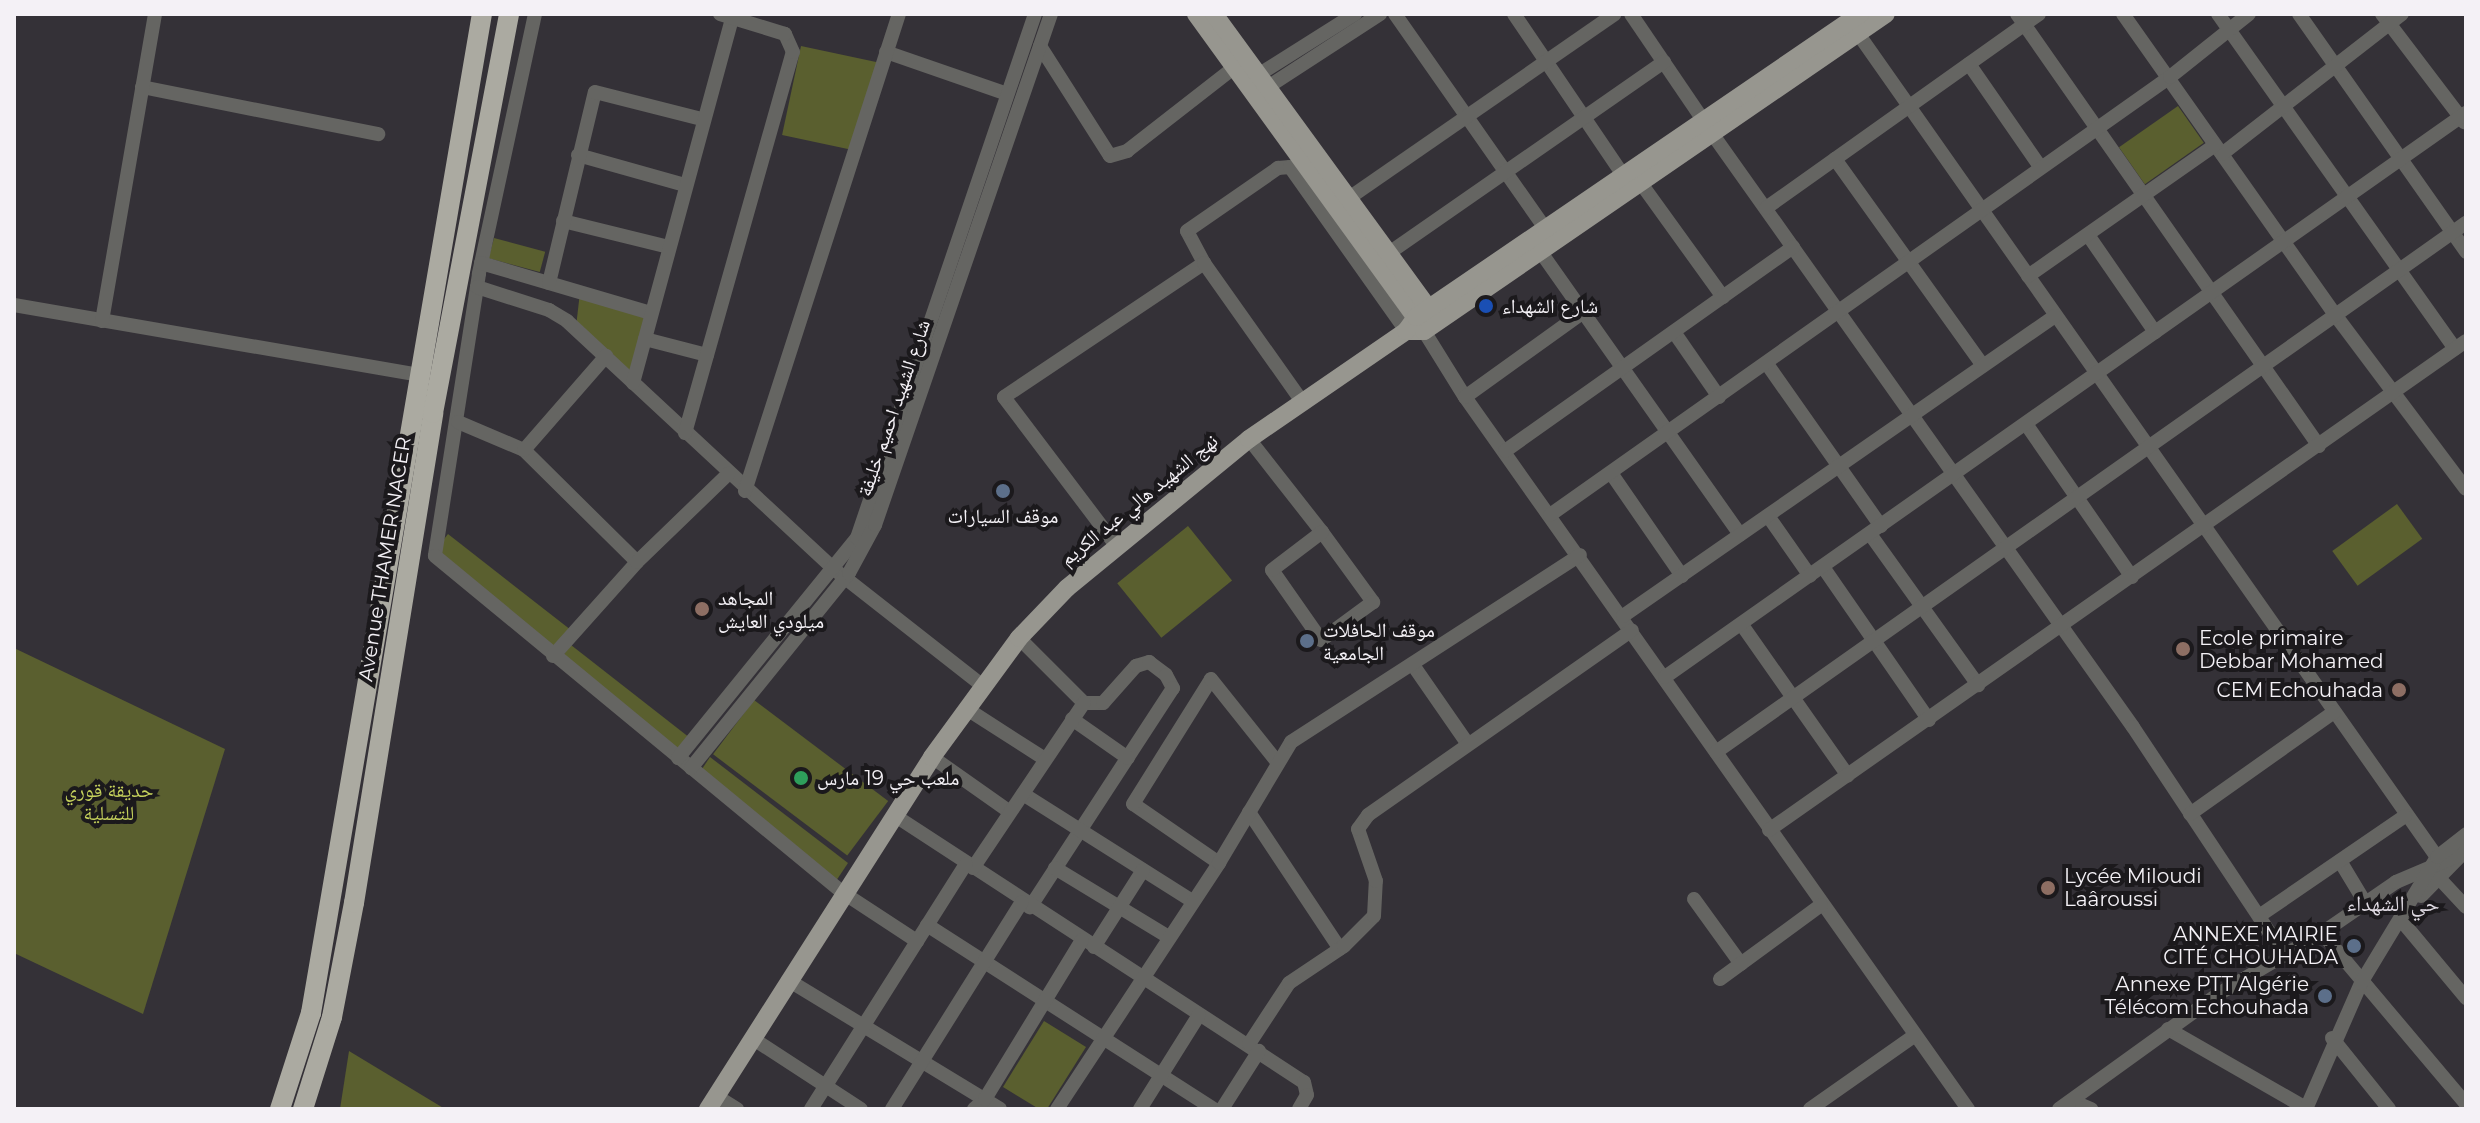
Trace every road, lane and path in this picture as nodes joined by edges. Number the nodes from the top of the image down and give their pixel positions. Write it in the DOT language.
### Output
graph roads {
  1 [pos="155,14"];
  2 [pos="482,14"];
  3 [pos="509,14"];
  4 [pos="535,14"];
  5 [pos="899,14"];
  6 [pos="1035,14"];
  7 [pos="1051,14"];
  8 [pos="1196,14"];
  9 [pos="1214,14"];
  10 [pos="1355,14"];
  11 [pos="1380,14"];
  12 [pos="1395,14"];
  13 [pos="1514,14"];
  14 [pos="1615,14"];
  15 [pos="1631,14"];
  16 [pos="1860,14"];
  17 [pos="1886,14"];
  18 [pos="2039,14"];
  19 [pos="2123,14"];
  20 [pos="2218,14"];
  21 [pos="2249,14"];
  22 [pos="2299,14"];
  23 [pos="726,16"];
  24 [pos="2391,17"];
  25 [pos="2021,19"];
  26 [pos="2229,30"];
  27 [pos="1859,35"];
  28 [pos="1040,46"];
  29 [pos="886,52"];
  30 [pos="1664,62"];
  31 [pos="1546,63"];
  32 [pos="1969,64"];
  33 [pos="2336,66"];
  34 [pos="1235,67"];
  35 [pos="2170,77"];
  36 [pos="1263,81"];
  37 [pos="142,87"];
  38 [pos="1007,94"];
  39 [pos="1908,106"];
  40 [pos="2283,106"];
  41 [pos="1583,117"];
  42 [pos="1467,118"];
  43 [pos="2464,118"];
  44 [pos="702,119"];
  45 [pos="1707,126"];
  46 [pos="2097,127"];
  47 [pos="378,134"];
  48 [pos="2218,150"];
  49 [pos="578,155"];
  50 [pos="2401,158"];
  51 [pos="1835,159"];
  52 [pos="2041,168"];
  53 [pos="1504,170"];
  54 [pos="1631,179"];
  55 [pos="685,185"];
  56 [pos="2143,196"];
  57 [pos="2345,197"];
  58 [pos="1349,198"];
  59 [pos="1766,208"];
  60 [pos="1983,209"];
  61 [pos="563,221"];
  62 [pos="2466,223"];
  63 [pos="1545,228"];
  64 [pos="2452,233"];
  65 [pos="2088,235"];
  66 [pos="2283,240"];
  67 [pos="669,247"];
  68 [pos="1793,247"];
  69 [pos="1540,251"];
  70 [pos="2466,252"];
  71 [pos="1389,253"];
  72 [pos="481,263"];
  73 [pos="1204,263"];
  74 [pos="1909,263"];
  75 [pos="2398,271"];
  76 [pos="2028,276"];
  77 [pos="549,283"];
  78 [pos="477,287"];
  79 [pos="2211,292"];
  80 [pos="1723,297"];
  81 [pos="14,305"];
  82 [pos="651,313"];
  83 [pos="1582,313"];
  84 [pos="1839,313"];
  85 [pos="2055,316"];
  86 [pos="2336,316"];
  87 [pos="102,321"];
  88 [pos="1423,322"];
  89 [pos="1674,332"];
  90 [pos="2155,332"];
  91 [pos="645,339"];
  92 [pos="2460,345"];
  93 [pos="707,355"];
  94 [pos="606,356"];
  95 [pos="1767,364"];
  96 [pos="1983,366"];
  97 [pos="2263,367"];
  98 [pos="1623,369"];
  99 [pos="2096,374"];
  100 [pos="419,375"];
  101 [pos="633,383"];
  102 [pos="2393,394"];
  103 [pos="1465,397"];
  104 [pos="1719,397"];
  105 [pos="1301,400"];
  106 [pos="1911,417"];
  107 [pos="458,422"];
  108 [pos="2026,424"];
  109 [pos="685,433"];
  110 [pos="1667,434"];
  111 [pos="1249,439"];
  112 [pos="2148,446"];
  113 [pos="2319,446"];
  114 [pos="524,450"];
  115 [pos="1505,451"];
  116 [pos="1839,466"];
  117 [pos="1611,473"];
  118 [pos="728,474"];
  119 [pos="1952,476"];
  120 [pos="2466,489"];
  121 [pos="745,491"];
  122 [pos="2077,498"];
  123 [pos="1550,515"];
  124 [pos="1768,516"];
  125 [pos="2206,526"];
  126 [pos="1876,530"];
  127 [pos="1322,532"];
  128 [pos="1740,535"];
  129 [pos="1115,544"];
  130 [pos="2005,547"];
  131 [pos="1580,555"];
  132 [pos="637,562"];
  133 [pos="1823,567"];
  134 [pos="840,574"];
  135 [pos="1682,576"];
  136 [pos="1810,576"];
  137 [pos="2132,577"];
  138 [pos="1923,606"];
  139 [pos="1623,616"];
  140 [pos="1742,625"];
  141 [pos="2061,625"];
  142 [pos="1632,630"];
  143 [pos="1019,638"];
  144 [pos="1874,641"];
  145 [pos="553,656"];
  146 [pos="1413,665"];
  147 [pos="1665,677"];
  148 [pos="1978,685"];
  149 [pos="983,686"];
  150 [pos="1793,699"];
  151 [pos="1084,703"];
  152 [pos="967,709"];
  153 [pos="2334,712"];
  154 [pos="1072,719"];
  155 [pos="1929,720"];
  156 [pos="1467,743"];
  157 [pos="1716,752"];
  158 [pos="932,757"];
  159 [pos="678,758"];
  160 [pos="1128,758"];
  161 [pos="1045,759"];
  162 [pos="1278,763"];
  163 [pos="691,768"];
  164 [pos="1848,776"];
  165 [pos="1023,794"];
  166 [pos="1010,812"];
  167 [pos="1249,812"];
  168 [pos="2190,814"];
  169 [pos="894,815"];
  170 [pos="2405,816"];
  171 [pos="1079,829"];
  172 [pos="1769,830"];
  173 [pos="2466,834"];
  174 [pos="2462,853"];
  175 [pos="2340,861"];
  176 [pos="1219,863"];
  177 [pos="969,866"];
  178 [pos="2435,867"];
  179 [pos="1055,868"];
  180 [pos="1143,870"];
  181 [pos="842,892"];
  182 [pos="1694,899"];
  183 [pos="1192,901"];
  184 [pos="1026,904"];
  185 [pos="2366,904"];
  186 [pos="1821,905"];
  187 [pos="2466,907"];
  188 [pos="1119,908"];
  189 [pos="2259,916"];
  190 [pos="2404,916"];
  191 [pos="927,925"];
  192 [pos="2322,933"];
  193 [pos="1167,936"];
  194 [pos="917,941"];
  195 [pos="1088,944"];
  196 [pos="1340,949"];
  197 [pos="2285,956"];
  198 [pos="985,963"];
  199 [pos="1741,964"];
  200 [pos="1141,977"];
  201 [pos="1720,979"];
  202 [pos="788,980"];
  203 [pos="2361,983"];
  204 [pos="2466,998"];
  205 [pos="1044,1001"];
  206 [pos="1199,1015"];
  207 [pos="863,1026"];
  208 [pos="2168,1029"];
  209 [pos="1914,1036"];
  210 [pos="752,1038"];
  211 [pos="2332,1038"];
  212 [pos="1103,1039"];
  213 [pos="1254,1047"];
  214 [pos="922,1061"];
  215 [pos="1161,1076"];
  216 [pos="825,1086"];
  217 [pos="712,1102"];
  218 [pos="979,1104"];
  219 [pos="2466,1104"];
  220 [pos="2065,1105"];
  221 [pos="2306,1108"];
  222 [pos="280,1109"];
  223 [pos="303,1109"];
  224 [pos="737,1109"];
  225 [pos="811,1109"];
  226 [pos="861,1109"];
  227 [pos="892,1109"];
  228 [pos="1000,1109"];
  229 [pos="1057,1109"];
  230 [pos="1140,1109"];
  231 [pos="1214,1109"];
  232 [pos="1222,1109"];
  233 [pos="1299,1109"];
  234 [pos="1810,1109"];
  235 [pos="1968,1109"];
  236 [pos="2091,1109"];
  237 [pos="2389,1109"];
  1 -- 37 [label="street"];
  2 -- 100 [label="highway, Avenue THAMER NACER"];
  3 -- 223 [label="highway, Avenue THAMER NACER"];
  4 -- 72 [label="street"];
  5 -- 29 [label="street"];
  6 -- 38 [label="street, شارع الشهيد احميم خليفة"];
  7 -- 28 [label="street, شارع الشهيد احميم خليفة"];
  8 -- 34 [label="main road"];
  9 -- 36 [label="main road"];
  10 -- 36 [label="street"];
  11 -- 36 [label="street"];
  12 -- 42 [label="street"];
  13 -- 31 [label="street"];
  14 -- 31 [label="street"];
  15 -- 30 [label="street"];
  16 -- 45 [label="main road"];
  17 -- 27 [label="main road"];
  18 -- 25 [label="street"];
  19 -- 35 [label="street"];
  20 -- 26 [label="street"];
  21 -- 26 [label="street"];
  22 -- 33 [label="street"];
  23 -- 44 [label="street"];
  23 -- 93 [label="street"];
  24 -- 33 [label="street"];
  24 -- 43 [label="street"];
  25 -- 32 [label="street"];
  25 -- 46 [label="street"];
  26 -- 35 [label="street"];
  26 -- 40 [label="street"];
  27 -- 39 [label="street"];
  27 -- 45 [label="main road"];
  28 -- 34 [label="street"];
  28 -- 134 [label="street, شارع الشهيد احميم خليفة"];
  29 -- 38 [label="street"];
  29 -- 121 [label="street"];
  30 -- 41 [label="street"];
  30 -- 45 [label="street"];
  31 -- 41 [label="street"];
  31 -- 42 [label="street"];
  32 -- 39 [label="street"];
  32 -- 52 [label="street"];
  33 -- 40 [label="street"];
  33 -- 50 [label="street"];
  34 -- 88 [label="main road"];
  35 -- 46 [label="street"];
  35 -- 48 [label="street"];
  36 -- 58 [label="main road"];
  37 -- 47 [label="street"];
  37 -- 87 [label="street"];
  38 -- 134 [label="street, شارع الشهيد احميم خليفة"];
  39 -- 51 [label="street"];
  39 -- 60 [label="street"];
  40 -- 48 [label="street"];
  40 -- 57 [label="street"];
  41 -- 53 [label="street"];
  41 -- 54 [label="street"];
  42 -- 53 [label="street"];
  42 -- 58 [label="street"];
  43 -- 50 [label="street"];
  44 -- 49 [label="street"];
  44 -- 55 [label="street"];
  45 -- 54 [label="main road"];
  45 -- 59 [label="street"];
  46 -- 52 [label="street"];
  46 -- 56 [label="street"];
  48 -- 56 [label="street"];
  48 -- 66 [label="street"];
  49 -- 55 [label="street"];
  49 -- 61 [label="street"];
  50 -- 57 [label="street"];
  50 -- 64 [label="street"];
  51 -- 59 [label="street"];
  51 -- 74 [label="street"];
  52 -- 60 [label="street"];
  53 -- 63 [label="street"];
  53 -- 71 [label="street"];
  54 -- 63 [label="main road"];
  54 -- 69 [label="main road"];
  54 -- 80 [label="street"];
  55 -- 67 [label="street"];
  56 -- 65 [label="street"];
  56 -- 79 [label="street"];
  57 -- 66 [label="street"];
  57 -- 75 [label="street"];
  58 -- 71 [label="main road"];
  59 -- 68 [label="street"];
  60 -- 74 [label="street"];
  60 -- 76 [label="street"];
  61 -- 67 [label="street"];
  61 -- 77 [label="street"];
  62 -- 64 [label="street"];
  63 -- 88 [label="main road"];
  64 -- 70 [label="street"];
  64 -- 75 [label="street"];
  65 -- 76 [label="street"];
  65 -- 90 [label="street"];
  66 -- 79 [label="street"];
  66 -- 86 [label="street"];
  67 -- 82 [label="street"];
  68 -- 80 [label="street"];
  68 -- 84 [label="street"];
  69 -- 83 [label="street"];
  69 -- 88 [label="main road"];
  71 -- 88 [label="main road"];
  72 -- 77 [label="street"];
  72 -- 78 [label="street"];
  73 -- 88 [label="street"];
  73 -- 105 [label="street"];
  73 -- 129 [label="street"];
  74 -- 84 [label="street"];
  74 -- 96 [label="street"];
  75 -- 86 [label="street"];
  75 -- 92 [label="street"];
  76 -- 85 [label="street"];
  77 -- 82 [label="street"];
  78 -- 94 [label="street"];
  78 -- 107 [label="street"];
  79 -- 90 [label="street"];
  79 -- 97 [label="street"];
  80 -- 89 [label="street"];
  81 -- 87 [label="street"];
  82 -- 91 [label="street"];
  83 -- 98 [label="street"];
  83 -- 103 [label="street"];
  84 -- 95 [label="street"];
  84 -- 106 [label="street"];
  85 -- 96 [label="street"];
  85 -- 99 [label="street"];
  86 -- 97 [label="street"];
  86 -- 102 [label="street"];
  87 -- 100 [label="street"];
  88 -- 103 [label="street"];
  88 -- 105 [label="main road, نهج الشهيد هالي عبد الكريم"];
  89 -- 98 [label="street"];
  89 -- 104 [label="street"];
  90 -- 99 [label="street"];
  91 -- 93 [label="street"];
  91 -- 101 [label="street"];
  92 -- 102 [label="street"];
  93 -- 109 [label="street"];
  94 -- 101 [label="street"];
  94 -- 114 [label="street"];
  95 -- 104 [label="street"];
  95 -- 116 [label="street"];
  96 -- 106 [label="street"];
  97 -- 112 [label="street"];
  97 -- 113 [label="street"];
  98 -- 110 [label="street"];
  98 -- 115 [label="street"];
  99 -- 108 [label="street"];
  99 -- 112 [label="street"];
  100 -- 222 [label="highway, Avenue THAMER NACER"];
  101 -- 109 [label="street"];
  102 -- 113 [label="street"];
  102 -- 120 [label="street"];
  103 -- 115 [label="street"];
  104 -- 110 [label="street"];
  105 -- 111 [label="main road, نهج الشهيد هالي عبد الكريم"];
  106 -- 116 [label="street"];
  106 -- 119 [label="street"];
  107 -- 114 [label="street"];
  107 -- 145 [label="street"];
  108 -- 119 [label="street"];
  108 -- 122 [label="street"];
  109 -- 118 [label="street"];
  110 -- 117 [label="street"];
  110 -- 128 [label="street"];
  111 -- 127 [label="street"];
  111 -- 129 [label="main road, نهج الشهيد هالي عبد الكريم"];
  112 -- 122 [label="street"];
  112 -- 125 [label="street"];
  113 -- 125 [label="street"];
  114 -- 132 [label="street"];
  115 -- 123 [label="street"];
  116 -- 124 [label="street"];
  116 -- 126 [label="street"];
  117 -- 123 [label="street"];
  117 -- 135 [label="street"];
  118 -- 121 [label="street"];
  118 -- 132 [label="street"];
  119 -- 126 [label="street"];
  119 -- 130 [label="street"];
  121 -- 134 [label="street"];
  122 -- 130 [label="street"];
  122 -- 137 [label="street"];
  123 -- 131 [label="street"];
  124 -- 128 [label="street"];
  124 -- 136 [label="street"];
  125 -- 137 [label="street"];
  125 -- 153 [label="street"];
  126 -- 133 [label="street"];
  126 -- 138 [label="street"];
  127 -- 127 [label="street"];
  128 -- 135 [label="street"];
  129 -- 143 [label="main road, نهج الشهيد هالي عبد الكريم"];
  130 -- 138 [label="street"];
  130 -- 141 [label="street"];
  131 -- 139 [label="street"];
  131 -- 146 [label="street"];
  132 -- 145 [label="street"];
  133 -- 136 [label="street"];
  133 -- 144 [label="street"];
  134 -- 149 [label="street"];
  134 -- 159 [label="street, شارع الشهيد احميم خليفة"];
  134 -- 163 [label="street, شارع الشهيد احميم خليفة"];
  135 -- 139 [label="street"];
  136 -- 140 [label="street"];
  137 -- 141 [label="street"];
  138 -- 144 [label="street"];
  138 -- 148 [label="street"];
  139 -- 142 [label="street"];
  140 -- 147 [label="street"];
  140 -- 150 [label="street"];
  141 -- 148 [label="street"];
  141 -- 168 [label="street"];
  142 -- 147 [label="street"];
  142 -- 156 [label="street"];
  143 -- 149 [label="main road, نهج الشهيد هالي عبد الكريم"];
  143 -- 151 [label="street"];
  144 -- 150 [label="street"];
  144 -- 155 [label="street"];
  145 -- 159 [label="street"];
  146 -- 156 [label="street"];
  146 -- 162 [label="street"];
  147 -- 157 [label="street"];
  148 -- 155 [label="street"];
  149 -- 152 [label="main road, نهج الشهيد هالي عبد الكريم"];
  150 -- 157 [label="street"];
  150 -- 164 [label="street"];
  151 -- 154 [label="street"];
  151 -- 160 [label="street"];
  152 -- 158 [label="main road, نهج الشهيد هالي عبد الكريم"];
  152 -- 161 [label="street"];
  153 -- 168 [label="street"];
  153 -- 170 [label="street"];
  154 -- 160 [label="street"];
  154 -- 161 [label="street"];
  155 -- 164 [label="street"];
  156 -- 196 [label="street"];
  157 -- 172 [label="street"];
  158 -- 166 [label="street"];
  158 -- 169 [label="main road, نهج الشهيد هالي عبد الكريم"];
  159 -- 163 [label="street"];
  160 -- 171 [label="street"];
  161 -- 165 [label="street"];
  162 -- 167 [label="street"];
  162 -- 176 [label="street"];
  163 -- 181 [label="street"];
  164 -- 172 [label="street"];
  165 -- 166 [label="street"];
  165 -- 171 [label="street"];
  166 -- 177 [label="street"];
  167 -- 176 [label="street"];
  167 -- 196 [label="street"];
  168 -- 189 [label="street"];
  169 -- 177 [label="street"];
  169 -- 181 [label="main road, نهج الشهيد هالي عبد الكريم"];
  170 -- 175 [label="street"];
  170 -- 178 [label="street"];
  171 -- 179 [label="street"];
  171 -- 180 [label="street"];
  172 -- 186 [label="street"];
  173 -- 178 [label="street"];
  174 -- 178 [label="street"];
  175 -- 185 [label="street"];
  175 -- 189 [label="street"];
  176 -- 183 [label="street"];
  177 -- 184 [label="street"];
  177 -- 191 [label="street"];
  178 -- 185 [label="street"];
  178 -- 187 [label="street"];
  178 -- 190 [label="street"];
  179 -- 184 [label="street"];
  179 -- 188 [label="street"];
  180 -- 183 [label="street"];
  180 -- 188 [label="street"];
  181 -- 194 [label="street"];
  181 -- 202 [label="main road, نهج الشهيد هالي عبد الكريم"];
  182 -- 199 [label="street"];
  183 -- 193 [label="street"];
  184 -- 195 [label="street"];
  184 -- 198 [label="street"];
  185 -- 192 [label="street"];
  186 -- 199 [label="street"];
  186 -- 209 [label="street"];
  188 -- 193 [label="street"];
  188 -- 195 [label="street"];
  189 -- 197 [label="street"];
  190 -- 203 [label="street"];
  190 -- 204 [label="street"];
  191 -- 194 [label="street"];
  191 -- 198 [label="street"];
  192 -- 197 [label="street"];
  192 -- 203 [label="street"];
  193 -- 200 [label="street"];
  194 -- 207 [label="street"];
  195 -- 200 [label="street"];
  195 -- 205 [label="street"];
  196 -- 213 [label="street"];
  197 -- 208 [label="street"];
  198 -- 205 [label="street"];
  198 -- 214 [label="street"];
  199 -- 201 [label="street"];
  200 -- 206 [label="street"];
  200 -- 212 [label="street"];
  202 -- 207 [label="street"];
  202 -- 210 [label="main road, نهج الشهيد هالي عبد الكريم"];
  203 -- 211 [label="street"];
  203 -- 219 [label="street"];
  205 -- 212 [label="street"];
  205 -- 218 [label="street"];
  206 -- 213 [label="street"];
  206 -- 215 [label="street"];
  207 -- 214 [label="street"];
  207 -- 216 [label="street"];
  208 -- 220 [label="street"];
  208 -- 221 [label="street"];
  209 -- 234 [label="street"];
  209 -- 235 [label="street"];
  210 -- 216 [label="street"];
  210 -- 217 [label="main road, نهج الشهيد هالي عبد الكريم"];
  211 -- 221 [label="street"];
  211 -- 237 [label="street"];
  212 -- 215 [label="street"];
  212 -- 229 [label="street"];
  213 -- 232 [label="street"];
  213 -- 233 [label="street"];
  214 -- 218 [label="street"];
  214 -- 227 [label="street"];
  215 -- 230 [label="street"];
  215 -- 231 [label="street"];
  216 -- 225 [label="street"];
  216 -- 226 [label="street"];
  217 -- 224 [label="street"];
  218 -- 228 [label="street"];
  220 -- 236 [label="street"];
}
